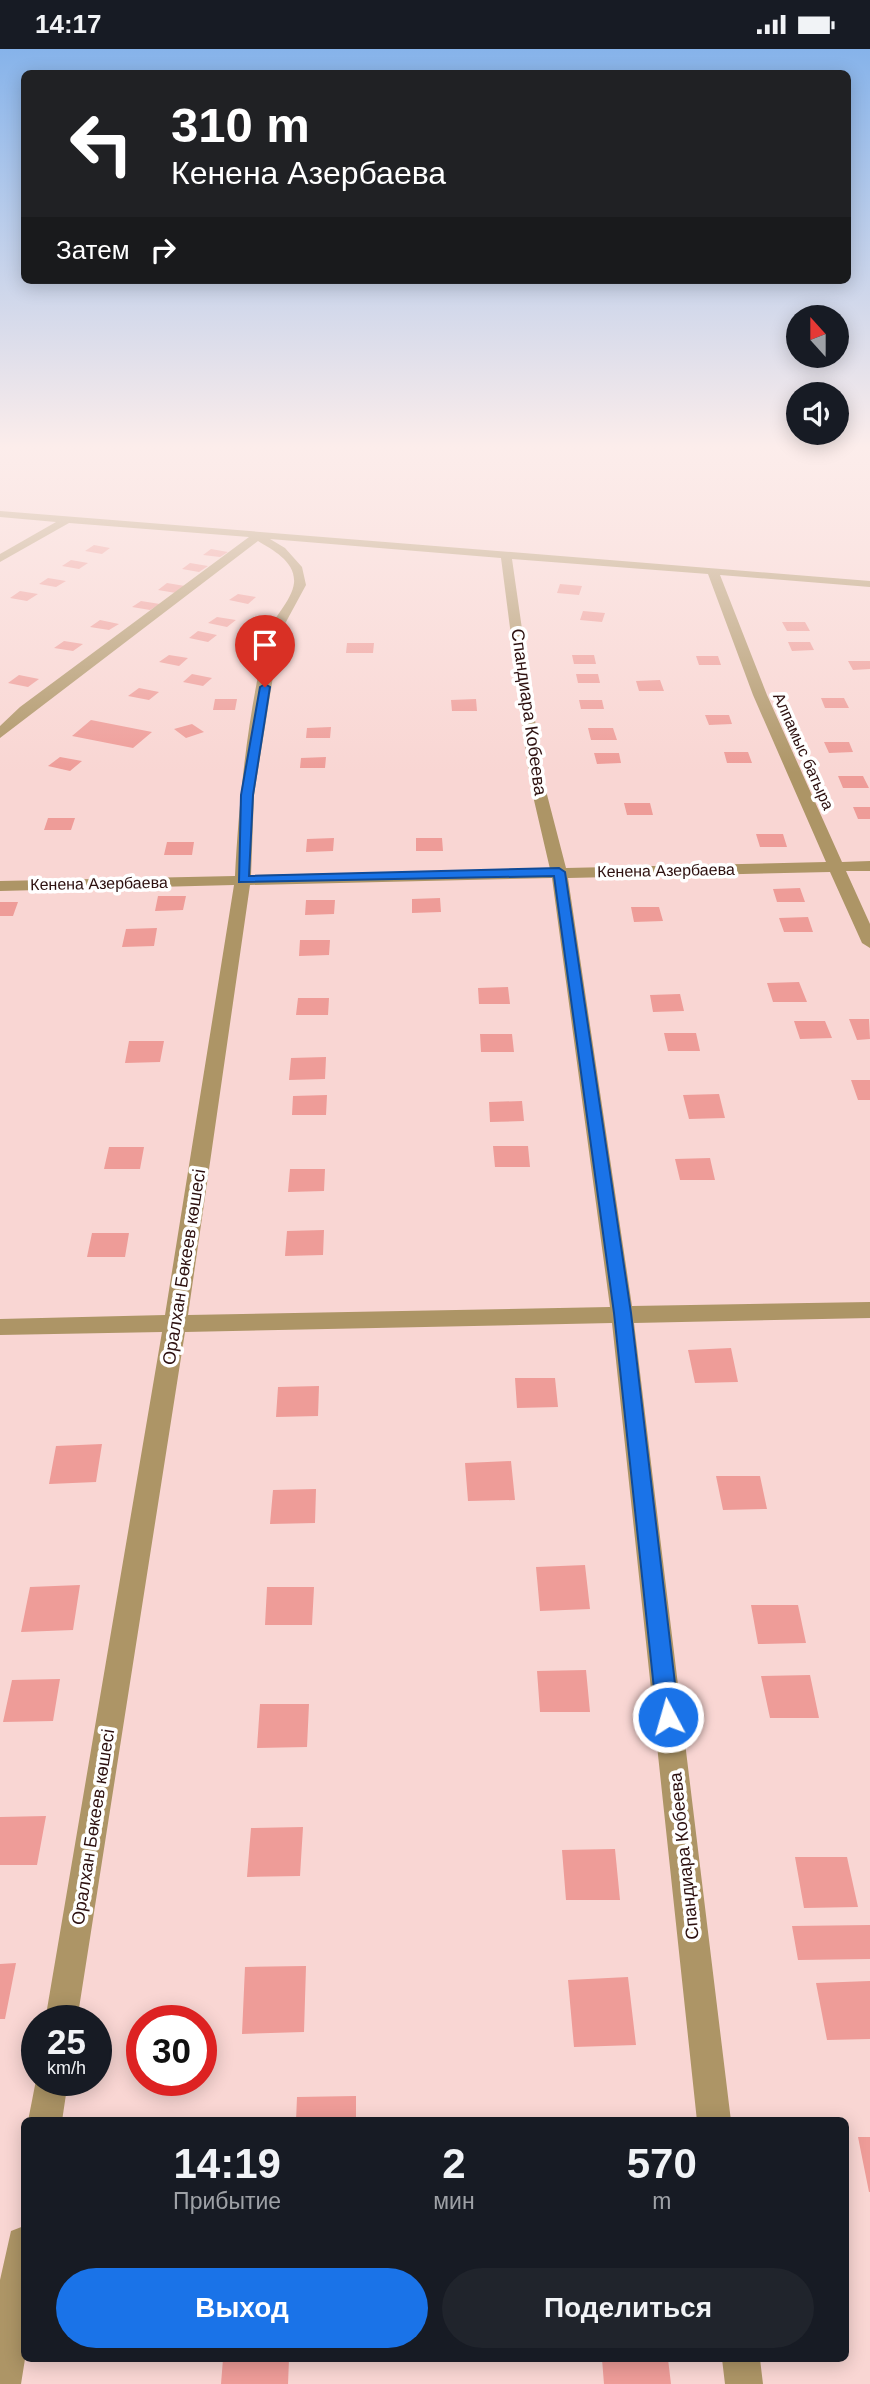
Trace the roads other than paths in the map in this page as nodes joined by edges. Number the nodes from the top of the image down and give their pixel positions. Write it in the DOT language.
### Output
graph roads {
  1 [pos="232,555"];
  2 [pos="285,555"];
  3 [pos="506,555"];
  4 [pos="530,555"];
  5 [pos="712,570"];
  6 [pos="870,584"];
  7 [pos="0,734"];
  8 [pos="870,866"];
  9 [pos="837,867"];
  10 [pos="559,872"];
  11 [pos="243,879"];
  12 [pos="0,885"];
  13 [pos="870,943"];
  14 [pos="870,1310"];
  15 [pos="622,1313"];
  16 [pos="175,1324"];
  17 [pos="0,1328"];
  18 [pos="64,2005"];
  19 [pos="49,2096"];
  20 [pos="46,2117"];
  21 [pos="714,2117"];
  22 [pos="21,2262"];
  23 [pos="741,2362"];
  24 [pos="2,2384"];
  25 [pos="744,2384"];
  1 -- 7 [label="street"];
  2 -- 11 [label="street, Оралхан Бөкеев көшесі"];
  3 -- 10 [label="street, Спандиара Кобеева"];
  4 -- 5 [label="street"];
  5 -- 6 [label="street"];
  5 -- 9 [label="street, Алпамыс батыра"];
  8 -- 9 [label="street, Кенена Азербаева"];
  9 -- 10 [label="street, Кенена Азербаева"];
  9 -- 13 [label="street, Алпамыс батыра"];
  10 -- 11 [label="street, Кенена Азербаева"];
  10 -- 15 [label="street, Спандиара Кобеева"];
  11 -- 12 [label="street, Кенена Азербаева"];
  11 -- 16 [label="street, Оралхан Бөкеев көшесі"];
  14 -- 15 [label="street"];
  15 -- 16 [label="street"];
  15 -- 21 [label="street, Спандиара Кобеева"];
  16 -- 17 [label="street"];
  16 -- 18 [label="street, Оралхан Бөкеев көшесі"];
  19 -- 20 [label="street"];
  22 -- 24 [label="street"];
  23 -- 25 [label="street"];
}
